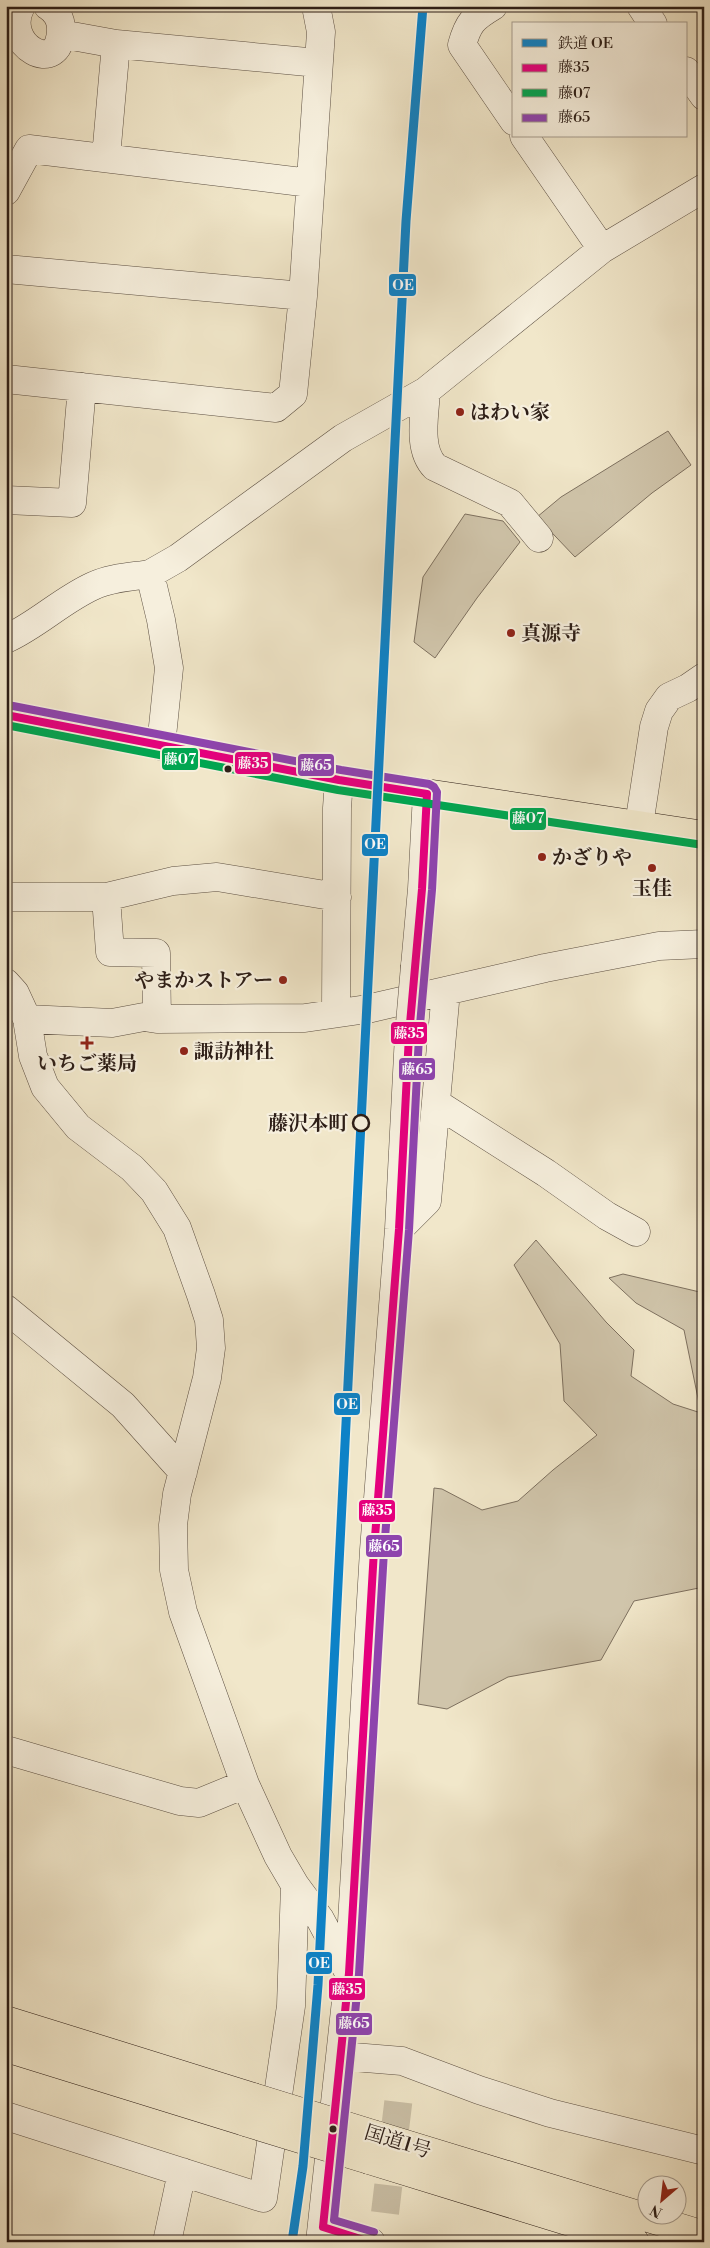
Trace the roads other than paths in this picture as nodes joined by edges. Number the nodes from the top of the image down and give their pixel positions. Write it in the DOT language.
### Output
graph roads {
  1 [pos="21,6"];
  2 [pos="316,6"];
  3 [pos="493,6"];
  4 [pos="641,6"];
  5 [pos="54,14"];
  6 [pos="652,22"];
  7 [pos="116,44"];
  8 [pos="13,56"];
  9 [pos="318,63"];
  10 [pos="688,74"];
  11 [pos="704,96"];
  12 [pos="512,118"];
  13 [pos="525,138"];
  14 [pos="106,157"];
  15 [pos="310,183"];
  16 [pos="704,188"];
  17 [pos="6,191"];
  18 [pos="602,250"];
  19 [pos="6,269"];
  20 [pos="303,296"];
  21 [pos="6,379"];
  22 [pos="82,387"];
  23 [pos="426,391"];
  24 [pos="6,500"];
  25 [pos="539,538"];
  26 [pos="150,574"];
  27 [pos="6,639"];
  28 [pos="704,677"];
  29 [pos="6,714"];
  30 [pos="160,746"];
  31 [pos="343,781"];
  32 [pos="427,794"];
  33 [pos="639,825"];
  34 [pos="704,835"];
  35 [pos="6,897"];
  36 [pos="106,897"];
  37 [pos="337,897"];
  38 [pos="704,944"];
  39 [pos="6,983"];
  40 [pos="446,991"];
  41 [pos="336,1012"];
  42 [pos="27,1019"];
  43 [pos="157,1019"];
  44 [pos="436,1103"];
  45 [pos="399,1229"];
  46 [pos="636,1232"];
  47 [pos="6,1309"];
  48 [pos="183,1472"];
  49 [pos="6,1750"];
  50 [pos="245,1784"];
  51 [pos="295,1885"];
  52 [pos="349,1973"];
  53 [pos="6,2020"];
  54 [pos="6,2048"];
  55 [pos="342,2056"];
  56 [pos="249,2110"];
  57 [pos="6,2116"];
  58 [pos="373,2147"];
  59 [pos="704,2151"];
  60 [pos="182,2172"];
  61 [pos="321,2234"];
  62 [pos="704,2235"];
  63 [pos="167,2242"];
  64 [pos="371,2242"];
  65 [pos="635,2242"];
  1 -- 8 [label="street"];
  2 -- 9 [label="street"];
  3 -- 12 [label="street"];
  4 -- 6 [label="street"];
  5 -- 7 [label="street"];
  5 -- 8 [label="street"];
  7 -- 9 [label="street"];
  7 -- 14 [label="street"];
  9 -- 15 [label="street"];
  10 -- 11 [label="street"];
  13 -- 18 [label="street"];
  14 -- 15 [label="street"];
  14 -- 17 [label="street"];
  15 -- 20 [label="street"];
  16 -- 18 [label="street"];
  18 -- 23 [label="street"];
  19 -- 20 [label="street"];
  20 -- 22 [label="street"];
  21 -- 22 [label="street"];
  22 -- 24 [label="street"];
  23 -- 25 [label="street"];
  23 -- 26 [label="street"];
  26 -- 27 [label="street"];
  26 -- 30 [label="street"];
  28 -- 33 [label="street"];
  29 -- 30 [label="main road"];
  30 -- 31 [label="main road"];
  31 -- 32 [label="main road"];
  31 -- 37 [label="street"];
  32 -- 33 [label="main road"];
  32 -- 45 [label="street, bridge"];
  33 -- 34 [label="main road"];
  35 -- 36 [label="street"];
  36 -- 37 [label="street"];
  36 -- 43 [label="street"];
  37 -- 41 [label="street"];
  38 -- 40 [label="street"];
  39 -- 42 [label="street"];
  40 -- 41 [label="street"];
  40 -- 44 [label="street"];
  41 -- 43 [label="street"];
  42 -- 43 [label="street"];
  42 -- 48 [label="street"];
  44 -- 45 [label="street"];
  44 -- 46 [label="street"];
  45 -- 52 [label="street"];
  47 -- 48 [label="street"];
  48 -- 50 [label="street"];
  49 -- 50 [label="street"];
  50 -- 51 [label="street"];
  51 -- 52 [label="street"];
  51 -- 60 [label="street"];
  52 -- 55 [label="street"];
  53 -- 56 [label="main road, 国道1号"];
  54 -- 56 [label="main road, 国道1号"];
  55 -- 59 [label="street"];
  55 -- 61 [label="street"];
  56 -- 58 [label="main road, 国道1号, bridge"];
  57 -- 60 [label="street"];
  58 -- 62 [label="main road, 国道1号"];
  58 -- 65 [label="main road, 国道1号"];
  60 -- 63 [label="street"];
  61 -- 64 [label="street"];
}
